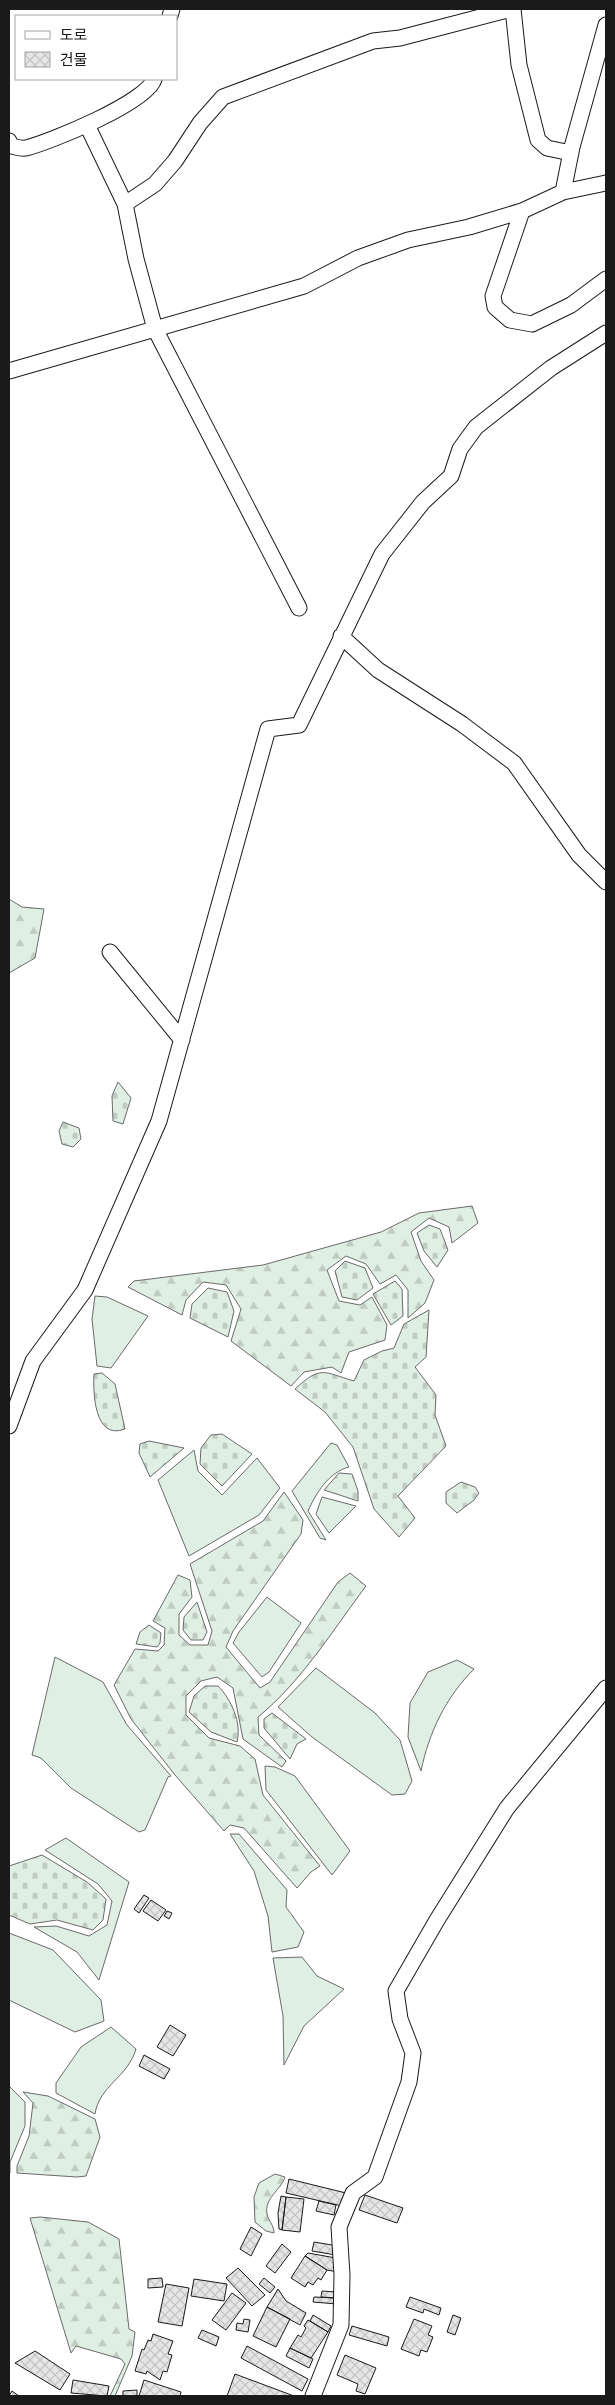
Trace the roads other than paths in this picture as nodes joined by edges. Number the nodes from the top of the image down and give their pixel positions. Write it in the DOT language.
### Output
graph roads {
  1 [pos="512,9"];
  2 [pos="606,25"];
  3 [pos="154,80"];
  4 [pos="86,125"];
  5 [pos="9,141"];
  6 [pos="571,153"];
  7 [pos="606,183"];
  8 [pos="563,192"];
  9 [pos="125,204"];
  10 [pos="522,211"];
  11 [pos="606,279"];
  12 [pos="155,328"];
  13 [pos="606,333"];
  14 [pos="9,371"];
  15 [pos="299,608"];
  16 [pos="341,636"];
  17 [pos="606,882"];
  18 [pos="110,952"];
  19 [pos="182,1040"];
  20 [pos="9,1426"];
  21 [pos="606,1688"];
  22 [pos="314,2396"];
  1 -- 6 [label="street"];
  1 -- 9 [label="street"];
  2 -- 6 [label="street"];
  3 -- 4 [label="street"];
  4 -- 5 [label="street"];
  4 -- 9 [label="street"];
  6 -- 8 [label="street"];
  7 -- 8 [label="street"];
  8 -- 10 [label="street"];
  9 -- 12 [label="street"];
  10 -- 11 [label="street"];
  10 -- 12 [label="street"];
  12 -- 14 [label="street"];
  12 -- 15 [label="street"];
  13 -- 16 [label="street"];
  16 -- 17 [label="street"];
  16 -- 19 [label="street"];
  18 -- 19 [label="street"];
  19 -- 20 [label="street"];
  21 -- 22 [label="street"];
}
